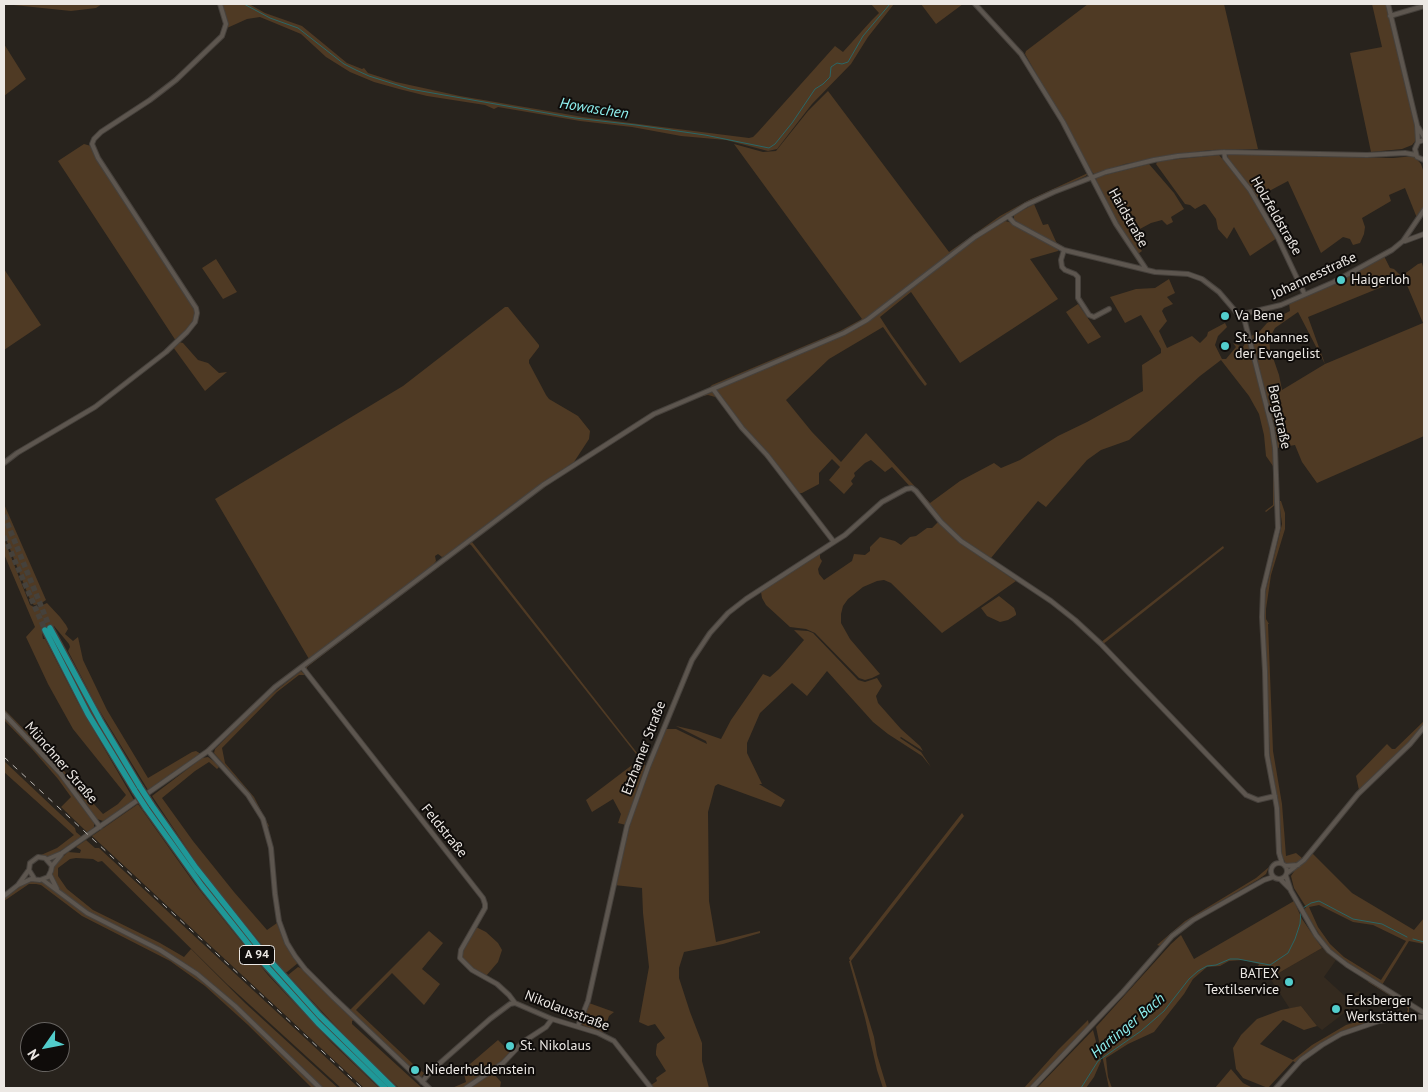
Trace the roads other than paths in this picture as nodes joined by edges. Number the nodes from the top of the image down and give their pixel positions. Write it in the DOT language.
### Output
graph roads {
  1 [pos="220,4"];
  2 [pos="975,4"];
  3 [pos="1388,4"];
  4 [pos="1424,6"];
  5 [pos="1390,16"];
  6 [pos="1417,125"];
  7 [pos="1424,138"];
  8 [pos="1417,144"];
  9 [pos="1224,152"];
  10 [pos="1405,153"];
  11 [pos="1416,155"];
  12 [pos="1423,159"];
  13 [pos="1424,165"];
  14 [pos="1092,177"];
  15 [pos="1424,210"];
  16 [pos="1008,216"];
  17 [pos="1424,234"];
  18 [pos="1403,241"];
  19 [pos="1064,250"];
  20 [pos="1146,269"];
  21 [pos="1304,294"];
  22 [pos="1109,308"];
  23 [pos="1243,314"];
  24 [pos="713,388"];
  25 [pos="4,463"];
  26 [pos="834,542"];
  27 [pos="302,667"];
  28 [pos="4,714"];
  29 [pos="1424,727"];
  30 [pos="208,751"];
  31 [pos="1276,796"];
  32 [pos="148,806"];
  33 [pos="100,827"];
  34 [pos="62,853"];
  35 [pos="1279,853"];
  36 [pos="48,859"];
  37 [pos="1275,864"];
  38 [pos="1298,864"];
  39 [pos="1284,865"];
  40 [pos="52,866"];
  41 [pos="29,870"];
  42 [pos="1271,872"];
  43 [pos="50,875"];
  44 [pos="1287,875"];
  45 [pos="34,878"];
  46 [pos="1273,878"];
  47 [pos="43,880"];
  48 [pos="1264,880"];
  49 [pos="1280,880"];
  50 [pos="18,885"];
  51 [pos="58,891"];
  52 [pos="1291,891"];
  53 [pos="4,896"];
  54 [pos="515,1003"];
  55 [pos="1410,1005"];
  56 [pos="1424,1015"];
  57 [pos="1408,1017"];
  58 [pos="552,1019"];
  59 [pos="578,1026"];
  60 [pos="422,1082"];
  61 [pos="320,1088"];
  62 [pos="385,1088"];
  63 [pos="393,1088"];
  64 [pos="429,1088"];
  65 [pos="466,1088"];
  66 [pos="651,1088"];
  67 [pos="1032,1088"];
  68 [pos="1276,1088"];
  1 -- 25 [label="street"];
  2 -- 14 [label="street, Haidstraße"];
  3 -- 5 [label="street"];
  4 -- 5 [label="street"];
  5 -- 6 [label="street"];
  6 -- 7 [label="street"];
  6 -- 8 [label="street"];
  7 -- 8 [label="street"];
  8 -- 10 [label="street"];
  8 -- 11 [label="street"];
  9 -- 10 [label="street"];
  9 -- 14 [label="street"];
  9 -- 21 [label="street, Holzfeldstraße"];
  10 -- 11 [label="street"];
  11 -- 12 [label="street"];
  12 -- 13 [label="street"];
  14 -- 16 [label="street"];
  14 -- 20 [label="street, Haidstraße"];
  15 -- 18 [label="street, Johannesstraße"];
  16 -- 19 [label="street"];
  16 -- 24 [label="street"];
  17 -- 18 [label="street"];
  18 -- 21 [label="street, Johannesstraße"];
  19 -- 20 [label="street"];
  19 -- 22 [label="street"];
  20 -- 23 [label="street"];
  21 -- 23 [label="street, Johannesstraße"];
  23 -- 31 [label="street, Bergstraße"];
  24 -- 26 [label="street"];
  24 -- 27 [label="street"];
  26 -- 31 [label="street, Etzhamer Straße"];
  26 -- 59 [label="street, Etzhamer Straße"];
  27 -- 30 [label="street"];
  27 -- 54 [label="street, Feldstraße"];
  28 -- 33 [label="street, Münchner Straße"];
  29 -- 38 [label="street"];
  30 -- 33 [label="street"];
  30 -- 60 [label="street"];
  31 -- 35 [label="street, Bergstraße"];
  32 -- 32 [label="highway, A 94, bridge"];
  32 -- 62 [label="highway, A 94"];
  32 -- 63 [label="highway, A 94"];
  33 -- 34 [label="street"];
  34 -- 36 [label="street"];
  34 -- 40 [label="street"];
  35 -- 37 [label="street"];
  35 -- 39 [label="street"];
  36 -- 40 [label="street"];
  36 -- 41 [label="street"];
  37 -- 39 [label="street"];
  37 -- 42 [label="street"];
  38 -- 39 [label="street"];
  38 -- 44 [label="street"];
  39 -- 44 [label="street"];
  40 -- 43 [label="street"];
  41 -- 45 [label="street"];
  41 -- 50 [label="street"];
  42 -- 46 [label="street"];
  42 -- 48 [label="street"];
  43 -- 47 [label="street"];
  43 -- 51 [label="street"];
  44 -- 49 [label="street"];
  44 -- 52 [label="street"];
  45 -- 47 [label="street"];
  45 -- 50 [label="street"];
  46 -- 48 [label="street"];
  46 -- 49 [label="street"];
  47 -- 51 [label="street"];
  48 -- 67 [label="street"];
  49 -- 52 [label="street"];
  50 -- 53 [label="street"];
  51 -- 61 [label="street"];
  52 -- 55 [label="street"];
  54 -- 58 [label="street, Nikolausstraße"];
  54 -- 60 [label="street, Nikolausstraße"];
  55 -- 56 [label="street"];
  55 -- 57 [label="street"];
  56 -- 57 [label="street"];
  57 -- 68 [label="street"];
  58 -- 59 [label="street, Nikolausstraße"];
  58 -- 65 [label="street"];
  59 -- 66 [label="street, Nikolausstraße"];
  60 -- 64 [label="street"];
}
